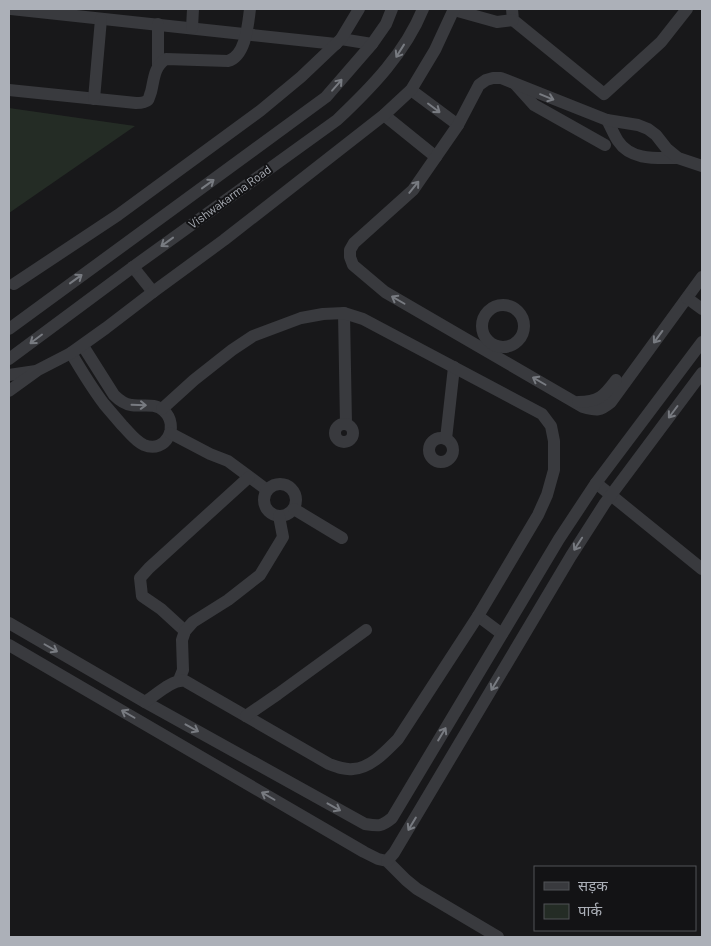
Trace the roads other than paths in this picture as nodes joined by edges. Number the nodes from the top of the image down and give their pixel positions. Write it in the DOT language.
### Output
graph roads {
  1 [pos="11,9"];
  2 [pos="194,9"];
  3 [pos="250,9"];
  4 [pos="359,9"];
  5 [pos="392,9"];
  6 [pos="423,9"];
  7 [pos="454,9"];
  8 [pos="688,9"];
  9 [pos="512,14"];
  10 [pos="129,15"];
  11 [pos="101,18"];
  12 [pos="158,24"];
  13 [pos="192,28"];
  14 [pos="246,34"];
  15 [pos="339,42"];
  16 [pos="372,44"];
  17 [pos="158,65"];
  18 [pos="514,84"];
  19 [pos="9,90"];
  20 [pos="411,90"];
  21 [pos="94,99"];
  22 [pos="384,115"];
  23 [pos="607,120"];
  24 [pos="458,125"];
  25 [pos="605,145"];
  26 [pos="436,156"];
  27 [pos="678,158"];
  28 [pos="702,166"];
  29 [pos="133,267"];
  30 [pos="702,277"];
  31 [pos="10,283"];
  32 [pos="153,292"];
  33 [pos="687,298"];
  34 [pos="702,309"];
  35 [pos="344,313"];
  36 [pos="9,329"];
  37 [pos="483,335"];
  38 [pos="702,342"];
  39 [pos="473,343"];
  40 [pos="82,346"];
  41 [pos="503,347"];
  42 [pos="71,353"];
  43 [pos="632,358"];
  44 [pos="9,359"];
  45 [pos="503,360"];
  46 [pos="454,367"];
  47 [pos="38,370"];
  48 [pos="702,373"];
  49 [pos="9,375"];
  50 [pos="9,392"];
  51 [pos="575,402"];
  52 [pos="162,409"];
  53 [pos="346,424"];
  54 [pos="170,433"];
  55 [pos="446,439"];
  56 [pos="249,477"];
  57 [pos="596,483"];
  58 [pos="267,490"];
  59 [pos="619,501"];
  60 [pos="294,509"];
  61 [pos="278,516"];
  62 [pos="342,538"];
  63 [pos="702,569"];
  64 [pos="478,616"];
  65 [pos="9,623"];
  66 [pos="366,630"];
  67 [pos="185,631"];
  68 [pos="502,634"];
  69 [pos="9,645"];
  70 [pos="179,680"];
  71 [pos="145,702"];
  72 [pos="246,716"];
  73 [pos="387,860"];
  74 [pos="498,937"];
  1 -- 11 [label="street"];
  2 -- 13 [label="street"];
  3 -- 14 [label="street"];
  4 -- 15 [label="street"];
  5 -- 16 [label="street, Vishwakarma Road"];
  6 -- 29 [label="street, Vishwakarma Road, one-way"];
  7 -- 9 [label="street"];
  7 -- 20 [label="street"];
  8 -- 9 [label="street"];
  10 -- 11 [label="street"];
  10 -- 12 [label="street"];
  11 -- 21 [label="street"];
  12 -- 13 [label="street"];
  12 -- 17 [label="street"];
  13 -- 14 [label="street"];
  14 -- 15 [label="street"];
  14 -- 17 [label="street"];
  15 -- 16 [label="street"];
  15 -- 31 [label="street"];
  36 -- 16 [label="street, Vishwakarma Road, one-way"];
  17 -- 21 [label="street"];
  18 -- 23 [label="street, one-way"];
  18 -- 24 [label="street"];
  18 -- 25 [label="street"];
  19 -- 21 [label="street"];
  20 -- 22 [label="street"];
  20 -- 24 [label="street, one-way"];
  22 -- 26 [label="street"];
  22 -- 32 [label="street"];
  23 -- 27 [label="street"];
  23 -- 27 [label="street"];
  24 -- 26 [label="street"];
  39 -- 26 [label="street, one-way"];
  27 -- 28 [label="street"];
  29 -- 32 [label="street"];
  29 -- 44 [label="street, Vishwakarma Road, one-way"];
  30 -- 33 [label="street"];
  32 -- 40 [label="street"];
  33 -- 34 [label="street"];
  33 -- 51 [label="street, one-way"];
  35 -- 46 [label="street"];
  35 -- 52 [label="street"];
  35 -- 53 [label="street"];
  37 -- 39 [label="street"];
  37 -- 41 [label="street"];
  37 -- 41 [label="street"];
  38 -- 57 [label="street"];
  39 -- 45 [label="street"];
  40 -- 42 [label="street"];
  40 -- 52 [label="street, one-way"];
  41 -- 45 [label="street"];
  42 -- 47 [label="street"];
  42 -- 54 [label="street"];
  43 -- 51 [label="street"];
  51 -- 45 [label="street, one-way"];
  46 -- 55 [label="street"];
  46 -- 64 [label="street"];
  47 -- 49 [label="street"];
  47 -- 50 [label="street"];
  48 -- 59 [label="street, one-way"];
  52 -- 54 [label="street"];
  54 -- 56 [label="street"];
  56 -- 58 [label="street"];
  56 -- 67 [label="street"];
  57 -- 59 [label="street"];
  57 -- 68 [label="street"];
  58 -- 60 [label="street"];
  58 -- 61 [label="street"];
  59 -- 63 [label="street"];
  59 -- 73 [label="street, one-way"];
  60 -- 61 [label="street"];
  60 -- 62 [label="street"];
  61 -- 67 [label="street"];
  64 -- 68 [label="street"];
  64 -- 72 [label="street"];
  65 -- 71 [label="street, one-way"];
  66 -- 72 [label="street"];
  67 -- 70 [label="street"];
  71 -- 68 [label="street, one-way"];
  73 -- 69 [label="street, one-way"];
  70 -- 71 [label="street"];
  70 -- 72 [label="street"];
  73 -- 74 [label="street"];
}
